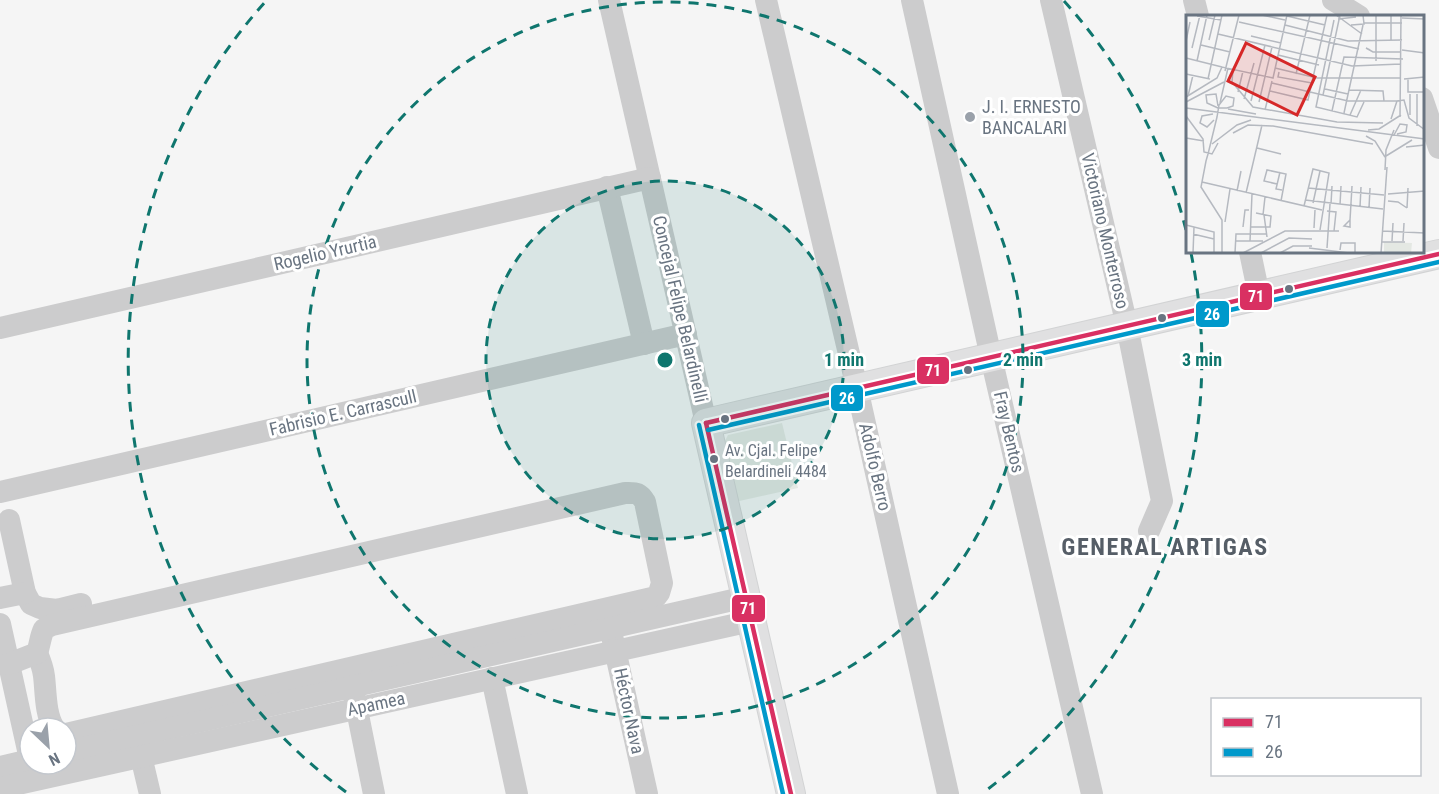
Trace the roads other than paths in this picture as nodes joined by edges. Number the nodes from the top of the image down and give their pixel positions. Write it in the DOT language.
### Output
graph roads {
  1 [pos="609,0"];
  2 [pos="766,0"];
  3 [pos="912,0"];
  4 [pos="1051,0"];
  5 [pos="1194,0"];
  6 [pos="1198,15"];
  7 [pos="1424,104"];
  8 [pos="1439,148"];
  9 [pos="650,178"];
  10 [pos="607,187"];
  11 [pos="1250,254"];
  12 [pos="1439,254"];
  13 [pos="1402,257"];
  14 [pos="1259,295"];
  15 [pos="1127,326"];
  16 [pos="0,328"];
  17 [pos="686,334"];
  18 [pos="644,344"];
  19 [pos="991,357"];
  20 [pos="857,388"];
  21 [pos="706,423"];
  22 [pos="0,492"];
  23 [pos="9,520"];
  24 [pos="425,524"];
  25 [pos="1149,531"];
  26 [pos="25,593"];
  27 [pos="0,598"];
  28 [pos="749,609"];
  29 [pos="0,624"];
  30 [pos="611,629"];
  31 [pos="615,651"];
  32 [pos="37,653"];
  33 [pos="9,664"];
  34 [pos="492,678"];
  35 [pos="355,698"];
  36 [pos="21,716"];
  37 [pos="50,716"];
  38 [pos="78,731"];
  39 [pos="78,750"];
  40 [pos="141,756"];
  41 [pos="78,765"];
  42 [pos="0,767"];
  43 [pos="18,769"];
  44 [pos="23,776"];
  45 [pos="0,788"];
  46 [pos="150,794"];
  47 [pos="374,794"];
  48 [pos="517,794"];
  49 [pos="647,794"];
  50 [pos="791,794"];
  51 [pos="948,794"];
  52 [pos="1092,794"];
  1 -- 9 [label="street, Concejal Felipe Belardinelli"];
  2 -- 20 [label="street, Adolfo Berro"];
  3 -- 19 [label="street, Fray Bentos"];
  4 -- 15 [label="street, Victoriano Monterroso"];
  5 -- 6 [label="street"];
  7 -- 8 [label="street"];
  9 -- 10 [label="street, Rogelio Yrurtia"];
  9 -- 17 [label="street, Concejal Felipe Belardinelli"];
  10 -- 16 [label="street, Rogelio Yrurtia"];
  10 -- 18 [label="street"];
  11 -- 14 [label="street"];
  12 -- 13 [label="main road"];
  13 -- 14 [label="main road"];
  14 -- 15 [label="main road"];
  15 -- 19 [label="main road"];
  15 -- 25 [label="street, Victoriano Monterroso"];
  17 -- 18 [label="street, Fabrisio E. Carrascull"];
  17 -- 21 [label="street, Concejal Felipe Belardinelli"];
  18 -- 22 [label="street, Fabrisio E. Carrascull"];
  19 -- 20 [label="main road"];
  19 -- 52 [label="street, Fray Bentos"];
  20 -- 21 [label="main road"];
  20 -- 51 [label="street, Adolfo Berro"];
  21 -- 28 [label="main road, Concejal Felipe Belardinelli"];
  23 -- 26 [label="street"];
  24 -- 26 [label="street"];
  26 -- 27 [label="street"];
  28 -- 30 [label="street, Apamea"];
  28 -- 31 [label="street, Apamea"];
  28 -- 50 [label="main road, Concejal Felipe Belardinelli"];
  29 -- 33 [label="street"];
  30 -- 31 [label="street, Héctor Nava"];
  30 -- 35 [label="street, Apamea"];
  31 -- 34 [label="street, Apamea"];
  31 -- 49 [label="street, Héctor Nava"];
  32 -- 33 [label="street"];
  32 -- 37 [label="street"];
  32 -- 38 [label="street"];
  33 -- 36 [label="street"];
  34 -- 35 [label="street, Apamea"];
  34 -- 48 [label="street"];
  35 -- 39 [label="street, Apamea"];
  35 -- 40 [label="street, Apamea"];
  35 -- 47 [label="street"];
  40 -- 41 [label="street, Apamea"];
  40 -- 46 [label="street"];
  42 -- 43 [label="street, Apamea"];
  44 -- 45 [label="street, Apamea"];
}
